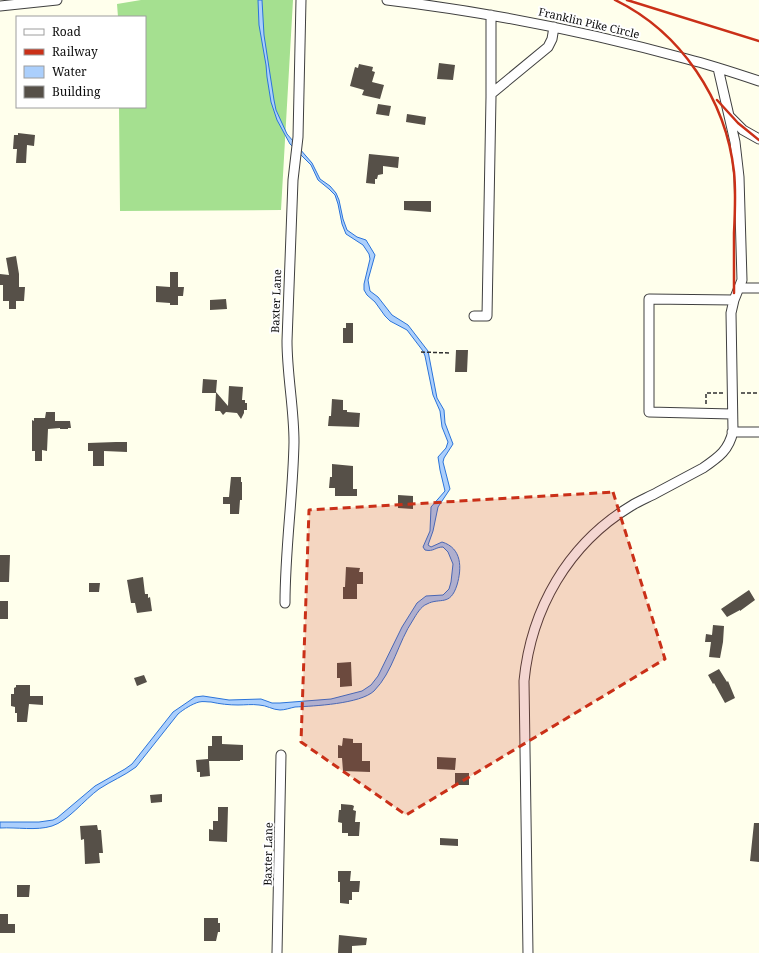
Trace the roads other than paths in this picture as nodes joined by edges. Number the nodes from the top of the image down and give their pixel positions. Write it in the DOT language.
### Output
graph roads {
  1 [pos="57,0"];
  2 [pos="301,0"];
  3 [pos="387,0"];
  4 [pos="0,6"];
  5 [pos="491,15"];
  6 [pos="554,27"];
  7 [pos="718,68"];
  8 [pos="759,81"];
  9 [pos="491,94"];
  10 [pos="730,117"];
  11 [pos="759,139"];
  12 [pos="740,288"];
  13 [pos="759,288"];
  14 [pos="734,300"];
  15 [pos="474,316"];
  16 [pos="732,414"];
  17 [pos="732,432"];
  18 [pos="759,432"];
  19 [pos="285,604"];
  20 [pos="282,755"];
  21 [pos="277,953"];
  22 [pos="528,953"];
  1 -- 4 [label="street"];
  2 -- 19 [label="street, Baxter Lane"];
  3 -- 5 [label="street, Franklin Pike Circle"];
  5 -- 6 [label="street, Franklin Pike Circle"];
  5 -- 9 [label="street"];
  6 -- 7 [label="street, Franklin Pike Circle"];
  6 -- 9 [label="street"];
  7 -- 8 [label="street, Franklin Pike Circle"];
  7 -- 10 [label="street"];
  9 -- 15 [label="street"];
  10 -- 11 [label="street"];
  10 -- 12 [label="street"];
  12 -- 13 [label="street"];
  12 -- 14 [label="street"];
  14 -- 16 [label="street"];
  14 -- 16 [label="street"];
  16 -- 17 [label="street"];
  17 -- 18 [label="street"];
  17 -- 22 [label="street"];
  20 -- 21 [label="street, Baxter Lane"];
}
